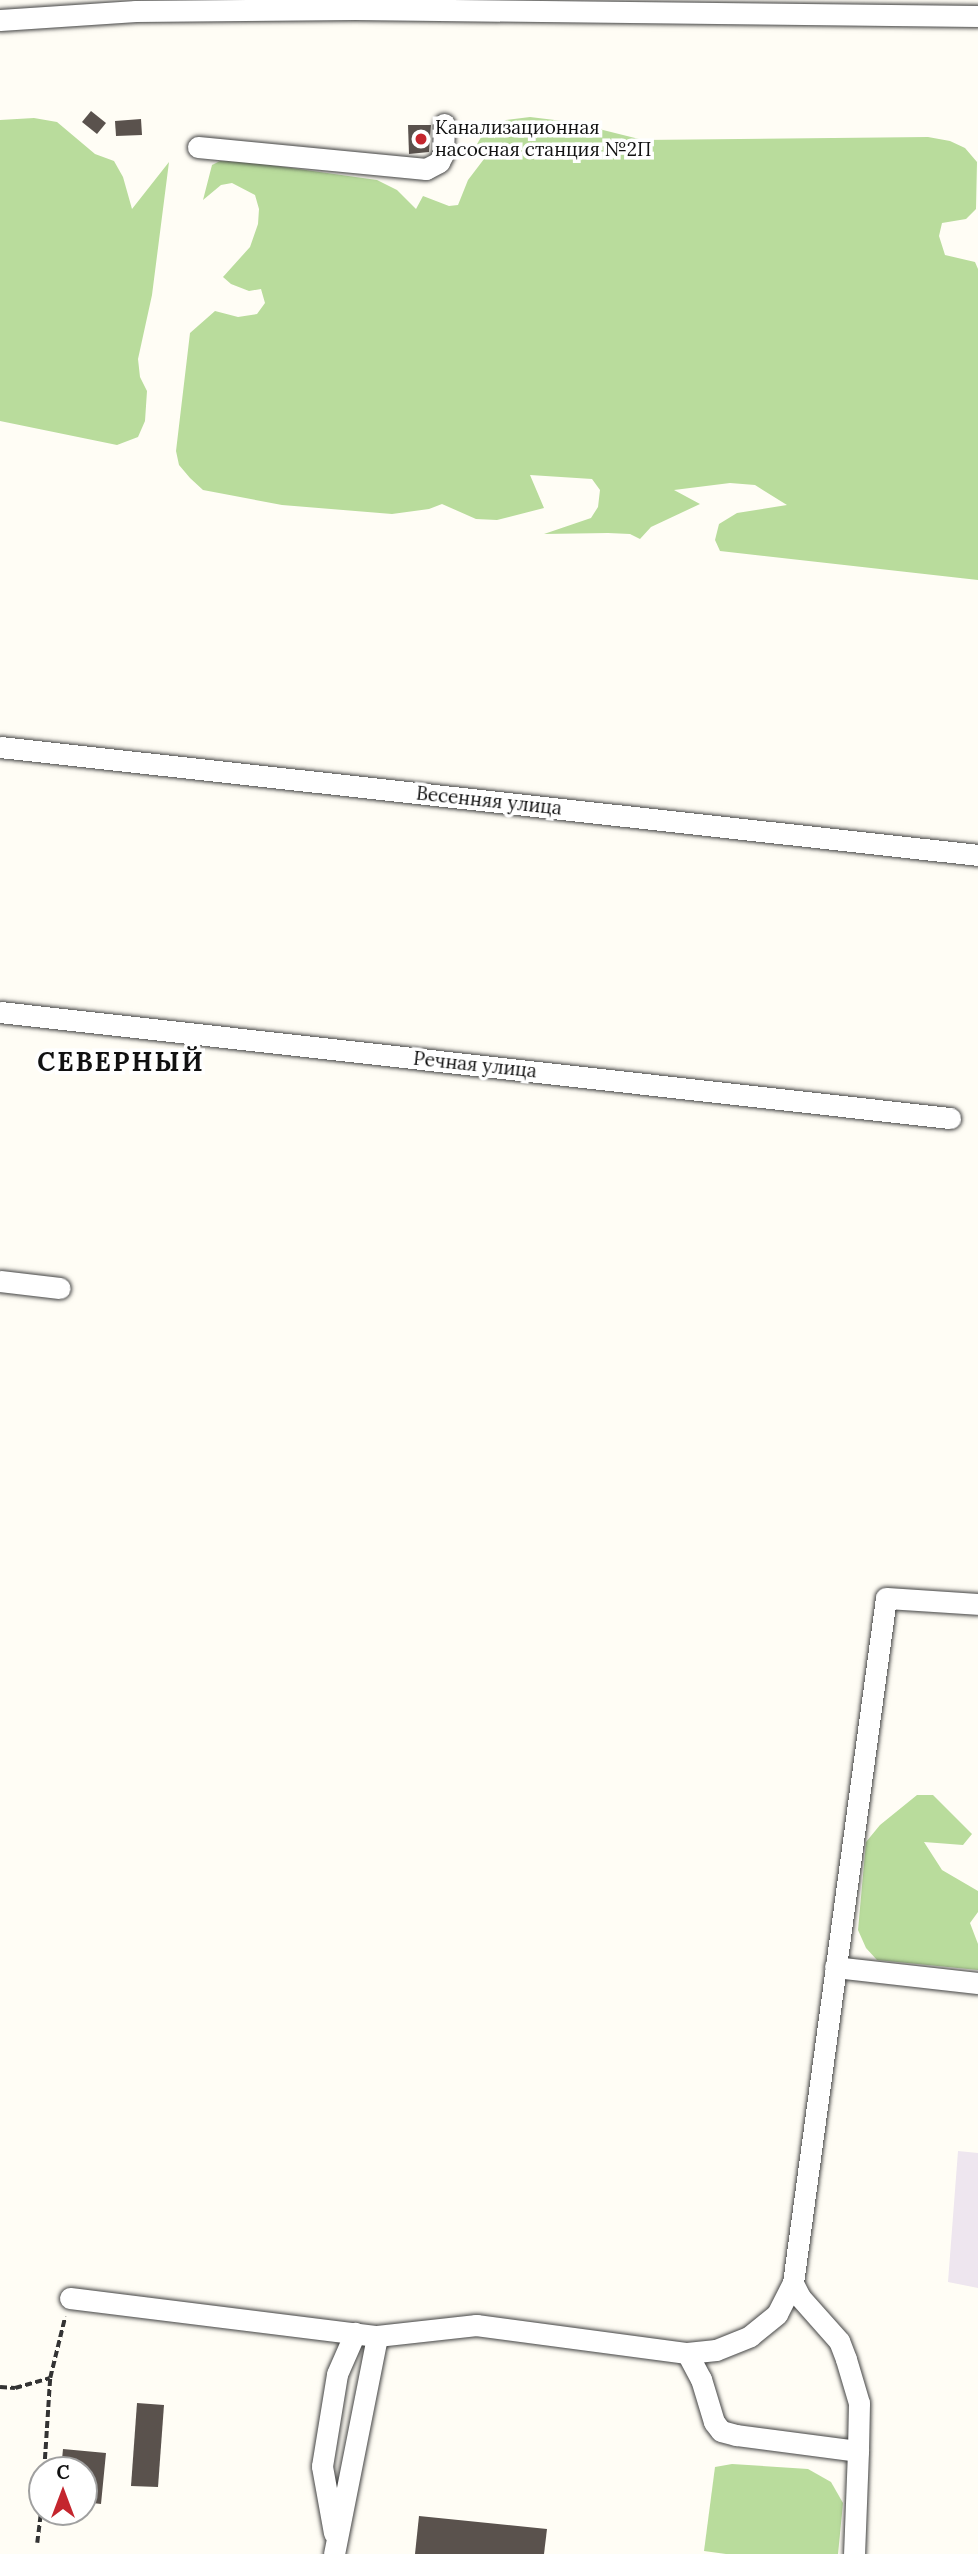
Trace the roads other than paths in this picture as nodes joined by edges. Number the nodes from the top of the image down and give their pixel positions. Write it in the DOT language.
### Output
graph roads {
  1 [pos="211,5"];
  2 [pos="978,16"];
  3 [pos="0,20"];
  4 [pos="444,124"];
  5 [pos="198,146"];
  6 [pos="0,747"];
  7 [pos="978,855"];
  8 [pos="0,1012"];
  9 [pos="950,1118"];
  10 [pos="0,1281"];
  11 [pos="60,1288"];
  12 [pos="978,1604"];
  13 [pos="835,1967"];
  14 [pos="978,1983"];
  15 [pos="793,2283"];
  16 [pos="70,2298"];
  17 [pos="355,2333"];
  18 [pos="377,2336"];
  19 [pos="687,2353"];
  20 [pos="858,2451"];
  21 [pos="335,2550"];
  22 [pos="854,2554"];
  1 -- 2 [label="street"];
  1 -- 3 [label="street"];
  4 -- 5 [label="street"];
  6 -- 7 [label="street, Весенняя улица"];
  8 -- 9 [label="street, Речная улица"];
  10 -- 11 [label="street"];
  12 -- 13 [label="street"];
  13 -- 14 [label="street"];
  13 -- 15 [label="street"];
  15 -- 19 [label="street"];
  15 -- 20 [label="street"];
  16 -- 17 [label="street"];
  17 -- 18 [label="street"];
  17 -- 21 [label="street"];
  18 -- 19 [label="street"];
  18 -- 21 [label="street"];
  19 -- 20 [label="street"];
  20 -- 22 [label="street"];
}
